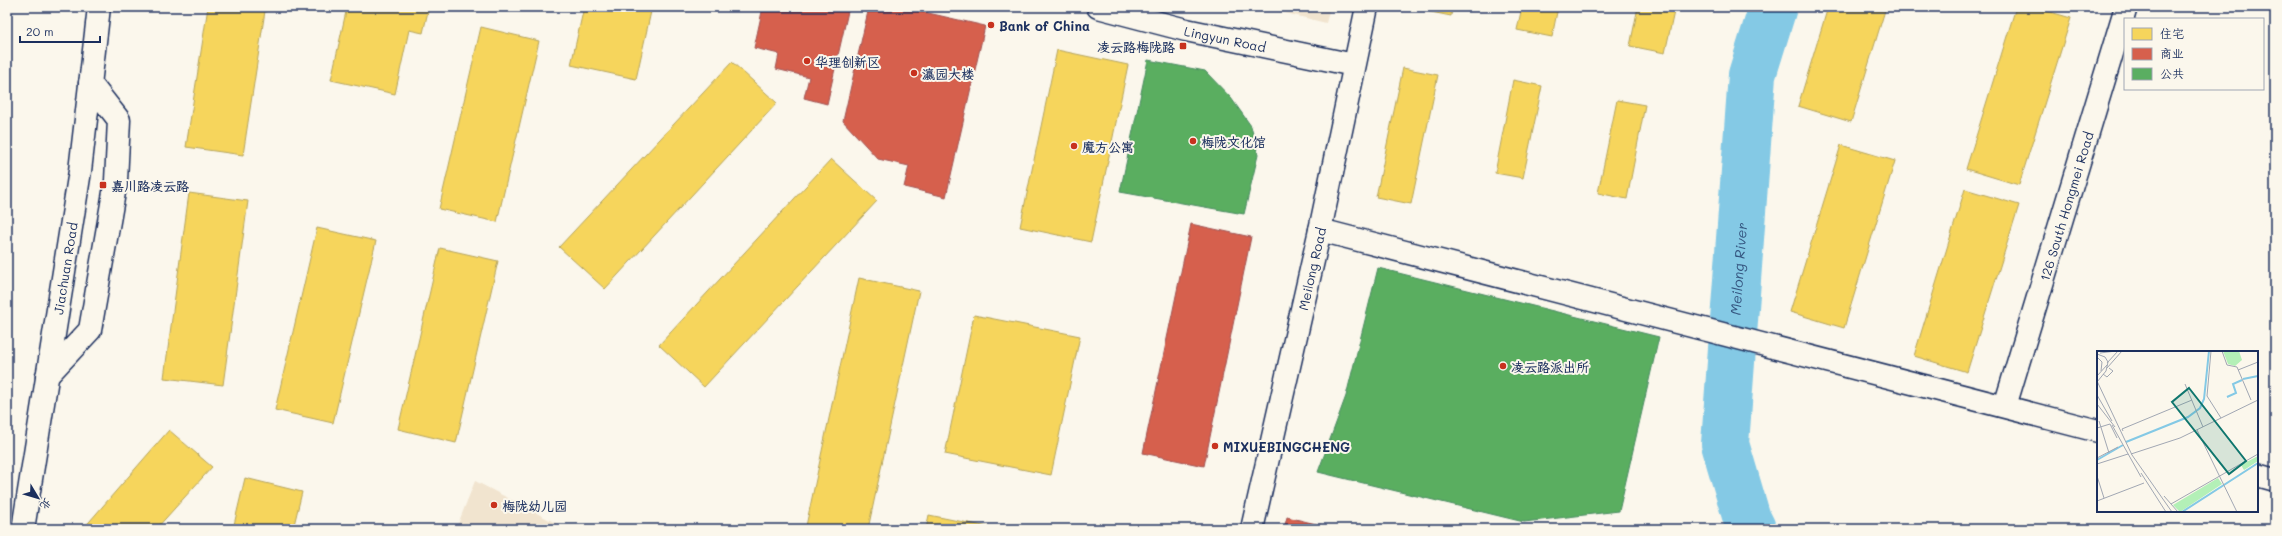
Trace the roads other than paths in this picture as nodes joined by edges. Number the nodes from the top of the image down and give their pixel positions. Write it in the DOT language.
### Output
graph roads {
  1 [pos="100,7"];
  2 [pos="1098,7"];
  3 [pos="1367,7"];
  4 [pos="2126,7"];
  5 [pos="1354,65"];
  6 [pos="90,83"];
  7 [pos="1320,230"];
  8 [pos="47,376"];
  9 [pos="2005,406"];
  10 [pos="2097,431"];
  11 [pos="2258,475"];
  12 [pos="2275,480"];
  13 [pos="23,529"];
  14 [pos="1252,529"];
  1 -- 6 [label="street, Jiachuan Road"];
  2 -- 5 [label="street, Lingyun Road"];
  3 -- 5 [label="street, Meilong Road"];
  4 -- 9 [label="street, 126 South Hongmei Road"];
  5 -- 7 [label="street, Meilong Road"];
  6 -- 8 [label="street, Jiachuan Road"];
  6 -- 8 [label="street"];
  7 -- 9 [label="street"];
  7 -- 14 [label="street, Meilong Road"];
  8 -- 13 [label="street, Jiachuan Road"];
  9 -- 10 [label="street"];
  11 -- 12 [label="street"];
}
